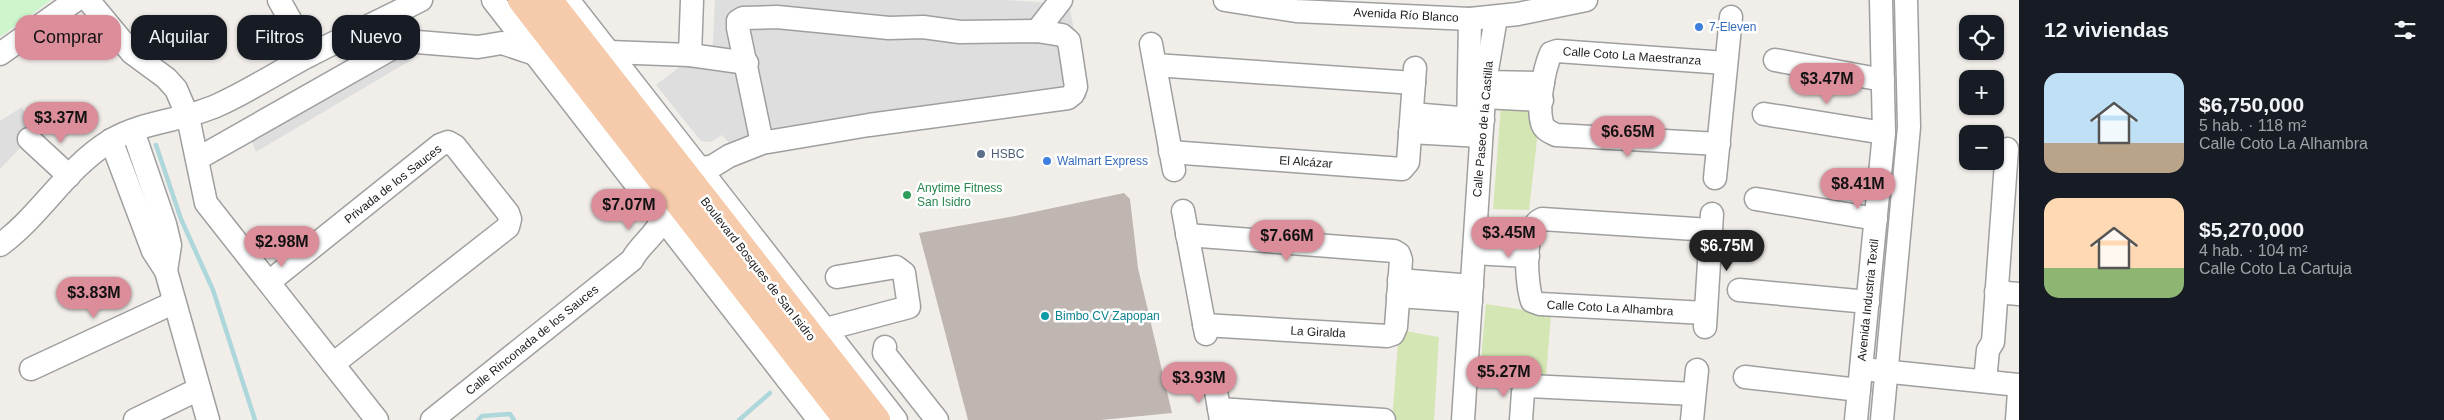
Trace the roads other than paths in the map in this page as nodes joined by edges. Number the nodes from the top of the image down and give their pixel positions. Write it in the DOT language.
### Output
graph roads {
  1 [pos="76,0"];
  2 [pos="88,0"];
  3 [pos="278,0"];
  4 [pos="420,0"];
  5 [pos="548,0"];
  6 [pos="568,0"];
  7 [pos="584,0"];
  8 [pos="692,0"];
  9 [pos="1061,0"];
  10 [pos="1225,0"];
  11 [pos="1586,0"];
  12 [pos="1881,0"];
  13 [pos="1906,0"];
  14 [pos="504,1"];
  15 [pos="1362,7"];
  16 [pos="771,9"];
  17 [pos="287,15"];
  18 [pos="1731,17"];
  19 [pos="1470,18"];
  20 [pos="1496,18"];
  21 [pos="587,25"];
  22 [pos="1038,31"];
  23 [pos="488,44"];
  24 [pos="322,49"];
  25 [pos="609,52"];
  26 [pos="0,54"];
  27 [pos="535,54"];
  28 [pos="690,55"];
  29 [pos="301,60"];
  30 [pos="1775,60"];
  31 [pos="747,63"];
  32 [pos="1726,63"];
  33 [pos="1883,80"];
  34 [pos="1485,89"];
  35 [pos="1542,92"];
  36 [pos="1764,114"];
  37 [pos="188,117"];
  38 [pos="1411,123"];
  39 [pos="1475,127"];
  40 [pos="133,131"];
  41 [pos="1884,133"];
  42 [pos="28,139"];
  43 [pos="110,140"];
  44 [pos="762,143"];
  45 [pos="1719,144"];
  46 [pos="2007,149"];
  47 [pos="197,159"];
  48 [pos="722,160"];
  49 [pos="699,169"];
  50 [pos="69,176"];
  51 [pos="1715,178"];
  52 [pos="717,189"];
  53 [pos="1756,199"];
  54 [pos="1183,211"];
  55 [pos="662,218"];
  56 [pos="1876,219"];
  57 [pos="1187,235"];
  58 [pos="680,242"];
  59 [pos="0,245"];
  60 [pos="632,260"];
  61 [pos="1527,264"];
  62 [pos="166,271"];
  63 [pos="837,277"];
  64 [pos="269,282"];
  65 [pos="1467,282"];
  66 [pos="1398,288"];
  67 [pos="1739,290"];
  68 [pos="1996,292"];
  69 [pos="2019,294"];
  70 [pos="1868,302"];
  71 [pos="173,303"];
  72 [pos="826,330"];
  73 [pos="885,347"];
  74 [pos="333,364"];
  75 [pos="819,368"];
  76 [pos="31,369"];
  77 [pos="1697,370"];
  78 [pos="1887,371"];
  79 [pos="1745,377"];
  80 [pos="1860,379"];
  81 [pos="1214,380"];
  82 [pos="2006,385"];
  83 [pos="199,389"];
  84 [pos="1694,394"];
  85 [pos="1220,414"];
  86 [pos="135,420"];
  87 [pos="208,420"];
  88 [pos="377,420"];
  89 [pos="432,420"];
  90 [pos="819,420"];
  91 [pos="848,420"];
  92 [pos="876,420"];
  93 [pos="896,420"];
  94 [pos="937,420"];
  95 [pos="1384,420"];
  96 [pos="1448,420"];
  97 [pos="1463,420"];
  98 [pos="1521,420"];
  99 [pos="1692,420"];
  100 [pos="1856,420"];
  101 [pos="1882,420"];
  102 [pos="2016,420"];
  1 -- 26 [label="street"];
  2 -- 37 [label="street"];
  3 -- 17 [label="street"];
  4 -- 24 [label="street"];
  5 -- 75 [label="main road, Boulevard Bosques de San Isidro"];
  6 -- 21 [label="street, Boulevard Bosques de San Isidro"];
  7 -- 21 [label="street"];
  8 -- 28 [label="street"];
  9 -- 22 [label="street"];
  10 -- 15 [label="street, Avenida Río Blanco"];
  11 -- 20 [label="street, Avenida Río Blanco"];
  12 -- 33 [label="street, Avenida Industria Textil"];
  13 -- 78 [label="street, Avenida Industria Textil"];
  14 -- 23 [label="street"];
  14 -- 27 [label="street, Boulevard Bosques de San Isidro"];
  14 -- 75 [label="main road, Boulevard Bosques de San Isidro"];
  15 -- 19 [label="street, Avenida Río Blanco"];
  16 -- 22 [label="street"];
  16 -- 31 [label="street"];
  18 -- 32 [label="street"];
  19 -- 20 [label="street, Avenida Río Blanco"];
  19 -- 39 [label="street, Calle Paseo de la Castilla"];
  20 -- 34 [label="street, Calle Paseo de la Castilla"];
  21 -- 25 [label="street, Boulevard Bosques de San Isidro"];
  22 -- 44 [label="street"];
  23 -- 27 [label="street"];
  23 -- 47 [label="street"];
  25 -- 28 [label="street"];
  25 -- 49 [label="street, Boulevard Bosques de San Isidro"];
  27 -- 55 [label="street, Boulevard Bosques de San Isidro"];
  28 -- 31 [label="street"];
  29 -- 37 [label="street"];
  30 -- 33 [label="street"];
  31 -- 44 [label="street"];
  32 -- 35 [label="street, Calle Coto La Maestranza"];
  32 -- 45 [label="street"];
  33 -- 41 [label="street, Avenida Industria Textil"];
  34 -- 35 [label="street"];
  34 -- 39 [label="street, Calle Paseo de la Castilla"];
  35 -- 45 [label="street, Calle Coto La Maestranza"];
  36 -- 41 [label="street"];
  37 -- 40 [label="street"];
  37 -- 47 [label="street"];
  38 -- 38 [label="street, El Alcázar"];
  38 -- 39 [label="street"];
  39 -- 65 [label="street, Calle Paseo de la Castilla"];
  39 -- 65 [label="street, Calle Paseo de la Castilla"];
  40 -- 43 [label="street"];
  40 -- 62 [label="street"];
  41 -- 56 [label="street, Avenida Industria Textil"];
  42 -- 50 [label="street"];
  43 -- 50 [label="street"];
  43 -- 62 [label="street"];
  44 -- 48 [label="street"];
  45 -- 51 [label="street"];
  46 -- 68 [label="street"];
  47 -- 64 [label="street"];
  48 -- 49 [label="street"];
  48 -- 52 [label="street"];
  49 -- 52 [label="street, Boulevard Bosques de San Isidro"];
  50 -- 59 [label="street"];
  52 -- 72 [label="street, Boulevard Bosques de San Isidro"];
  53 -- 56 [label="street"];
  54 -- 57 [label="street, La Giralda"];
  55 -- 58 [label="street, Boulevard Bosques de San Isidro"];
  55 -- 60 [label="street, Calle Rinconada de los Sauces"];
  56 -- 70 [label="street, Avenida Industria Textil"];
  57 -- 66 [label="street, La Giralda"];
  57 -- 66 [label="street, La Giralda"];
  58 -- 60 [label="street, Calle Rinconada de los Sauces"];
  58 -- 75 [label="street, Boulevard Bosques de San Isidro"];
  60 -- 89 [label="street, Calle Rinconada de los Sauces"];
  61 -- 61 [label="street, Calle Coto La Alhambra"];
  61 -- 65 [label="street"];
  62 -- 71 [label="street"];
  63 -- 72 [label="street"];
  64 -- 74 [label="street"];
  64 -- 74 [label="street, Privada de los Sauces"];
  65 -- 66 [label="street"];
  65 -- 96 [label="street, Calle Paseo de la Castilla"];
  65 -- 97 [label="street, Calle Paseo de la Castilla"];
  67 -- 70 [label="street"];
  68 -- 69 [label="street"];
  68 -- 82 [label="street"];
  70 -- 80 [label="street, Avenida Industria Textil"];
  71 -- 76 [label="street"];
  71 -- 83 [label="street"];
  72 -- 75 [label="street, Boulevard Bosques de San Isidro"];
  73 -- 94 [label="street"];
  74 -- 88 [label="street"];
  75 -- 90 [label="street, Boulevard Bosques de San Isidro"];
  75 -- 91 [label="main road, Boulevard Bosques de San Isidro"];
  75 -- 92 [label="main road, Boulevard Bosques de San Isidro"];
  75 -- 93 [label="street, Boulevard Bosques de San Isidro"];
  77 -- 84 [label="street"];
  78 -- 80 [label="street"];
  78 -- 82 [label="street"];
  78 -- 101 [label="street, Avenida Industria Textil"];
  79 -- 80 [label="street"];
  80 -- 100 [label="street, Avenida Industria Textil"];
  81 -- 85 [label="street"];
  82 -- 102 [label="street"];
  83 -- 86 [label="street"];
  83 -- 87 [label="street"];
  84 -- 98 [label="street"];
  84 -- 99 [label="street"];
  85 -- 95 [label="street"];
}
